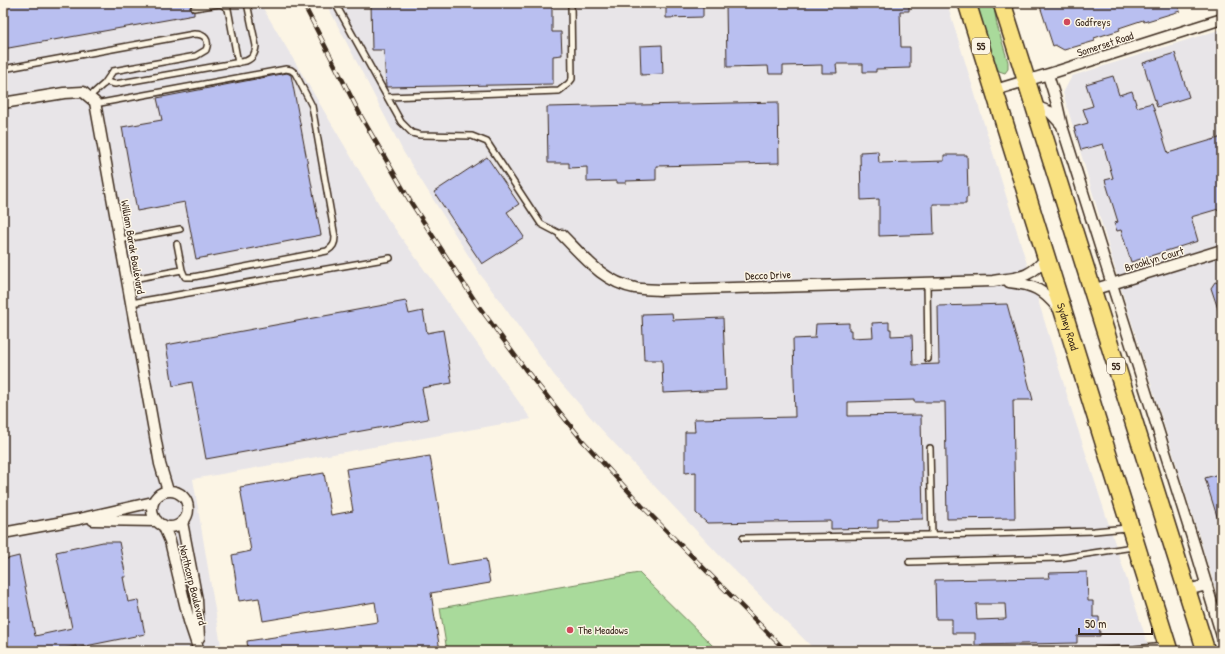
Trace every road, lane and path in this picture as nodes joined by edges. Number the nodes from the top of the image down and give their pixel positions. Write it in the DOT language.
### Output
graph roads {
  1 [pos="247,3"];
  2 [pos="335,3"];
  3 [pos="571,3"];
  4 [pos="967,3"];
  5 [pos="1002,3"];
  6 [pos="194,8"];
  7 [pos="1222,19"];
  8 [pos="238,63"];
  9 [pos="3,69"];
  10 [pos="1048,75"];
  11 [pos="1027,81"];
  12 [pos="104,84"];
  13 [pos="994,90"];
  14 [pos="387,97"];
  15 [pos="92,101"];
  16 [pos="3,104"];
  17 [pos="1035,106"];
  18 [pos="1062,126"];
  19 [pos="180,229"];
  20 [pos="562,235"];
  21 [pos="120,240"];
  22 [pos="177,244"];
  23 [pos="1222,250"];
  24 [pos="390,258"];
  25 [pos="1046,258"];
  26 [pos="182,270"];
  27 [pos="127,280"];
  28 [pos="993,280"];
  29 [pos="927,282"];
  30 [pos="1112,284"];
  31 [pos="1092,290"];
  32 [pos="131,303"];
  33 [pos="1064,314"];
  34 [pos="928,359"];
  35 [pos="930,448"];
  36 [pos="168,491"];
  37 [pos="153,502"];
  38 [pos="79,519"];
  39 [pos="182,522"];
  40 [pos="160,523"];
  41 [pos="1130,527"];
  42 [pos="3,533"];
  43 [pos="932,535"];
  44 [pos="743,538"];
  45 [pos="1136,547"];
  46 [pos="909,562"];
  47 [pos="1207,585"];
  48 [pos="1187,590"];
  49 [pos="1222,636"];
  50 [pos="1168,648"];
  51 [pos="200,651"];
  52 [pos="1086,651"];
  53 [pos="1206,651"];
  1 -- 8 [label="lane"];
  2 -- 14 [label="lane"];
  3 -- 14 [label="lane"];
  4 -- 13 [label="highway, Sydney Road / 55"];
  5 -- 11 [label="highway, 55"];
  6 -- 8 [label="lane"];
  7 -- 10 [label="street, Somerset Road"];
  8 -- 12 [label="lane"];
  9 -- 12 [label="lane"];
  10 -- 11 [label="street, Somerset Road"];
  10 -- 18 [label="street"];
  11 -- 13 [label="street, Somerset Road"];
  11 -- 17 [label="highway, 55"];
  12 -- 15 [label="lane"];
  13 -- 25 [label="highway, Sydney Road / 55"];
  14 -- 20 [label="lane"];
  15 -- 16 [label="street"];
  15 -- 21 [label="street, William Barak Boulevard"];
  15 -- 26 [label="lane"];
  17 -- 18 [label="street"];
  17 -- 31 [label="highway, 55"];
  18 -- 30 [label="street"];
  19 -- 21 [label="lane"];
  20 -- 29 [label="street, Decco Drive"];
  21 -- 27 [label="street, William Barak Boulevard"];
  22 -- 26 [label="lane"];
  23 -- 30 [label="street, Brooklyn Court"];
  24 -- 32 [label="lane"];
  25 -- 28 [label="street, Decco Drive"];
  25 -- 33 [label="highway, Sydney Road / 55"];
  26 -- 27 [label="lane"];
  27 -- 32 [label="street, William Barak Boulevard"];
  28 -- 29 [label="street, Decco Drive"];
  28 -- 33 [label="street, Decco Drive"];
  29 -- 34 [label="lane"];
  30 -- 31 [label="street, Brooklyn Court"];
  30 -- 47 [label="street"];
  31 -- 48 [label="highway, 55"];
  32 -- 36 [label="street, William Barak Boulevard"];
  33 -- 41 [label="highway, Sydney Road / 55"];
  35 -- 43 [label="lane"];
  36 -- 37 [label="street"];
  36 -- 39 [label="street, Northcorp Boulevard"];
  37 -- 38 [label="street"];
  37 -- 40 [label="street, Northcorp Boulevard"];
  38 -- 40 [label="street"];
  38 -- 42 [label="street"];
  39 -- 40 [label="street"];
  39 -- 51 [label="street, Northcorp Boulevard"];
  40 -- 51 [label="street, Northcorp Boulevard"];
  41 -- 43 [label="lane"];
  41 -- 45 [label="highway, Sydney Road / 55"];
  43 -- 44 [label="lane"];
  45 -- 46 [label="lane"];
  45 -- 50 [label="highway, Sydney Road / 55"];
  47 -- 48 [label="street"];
  47 -- 49 [label="street"];
  48 -- 53 [label="highway, 55"];
  50 -- 52 [label="lane"];
}
